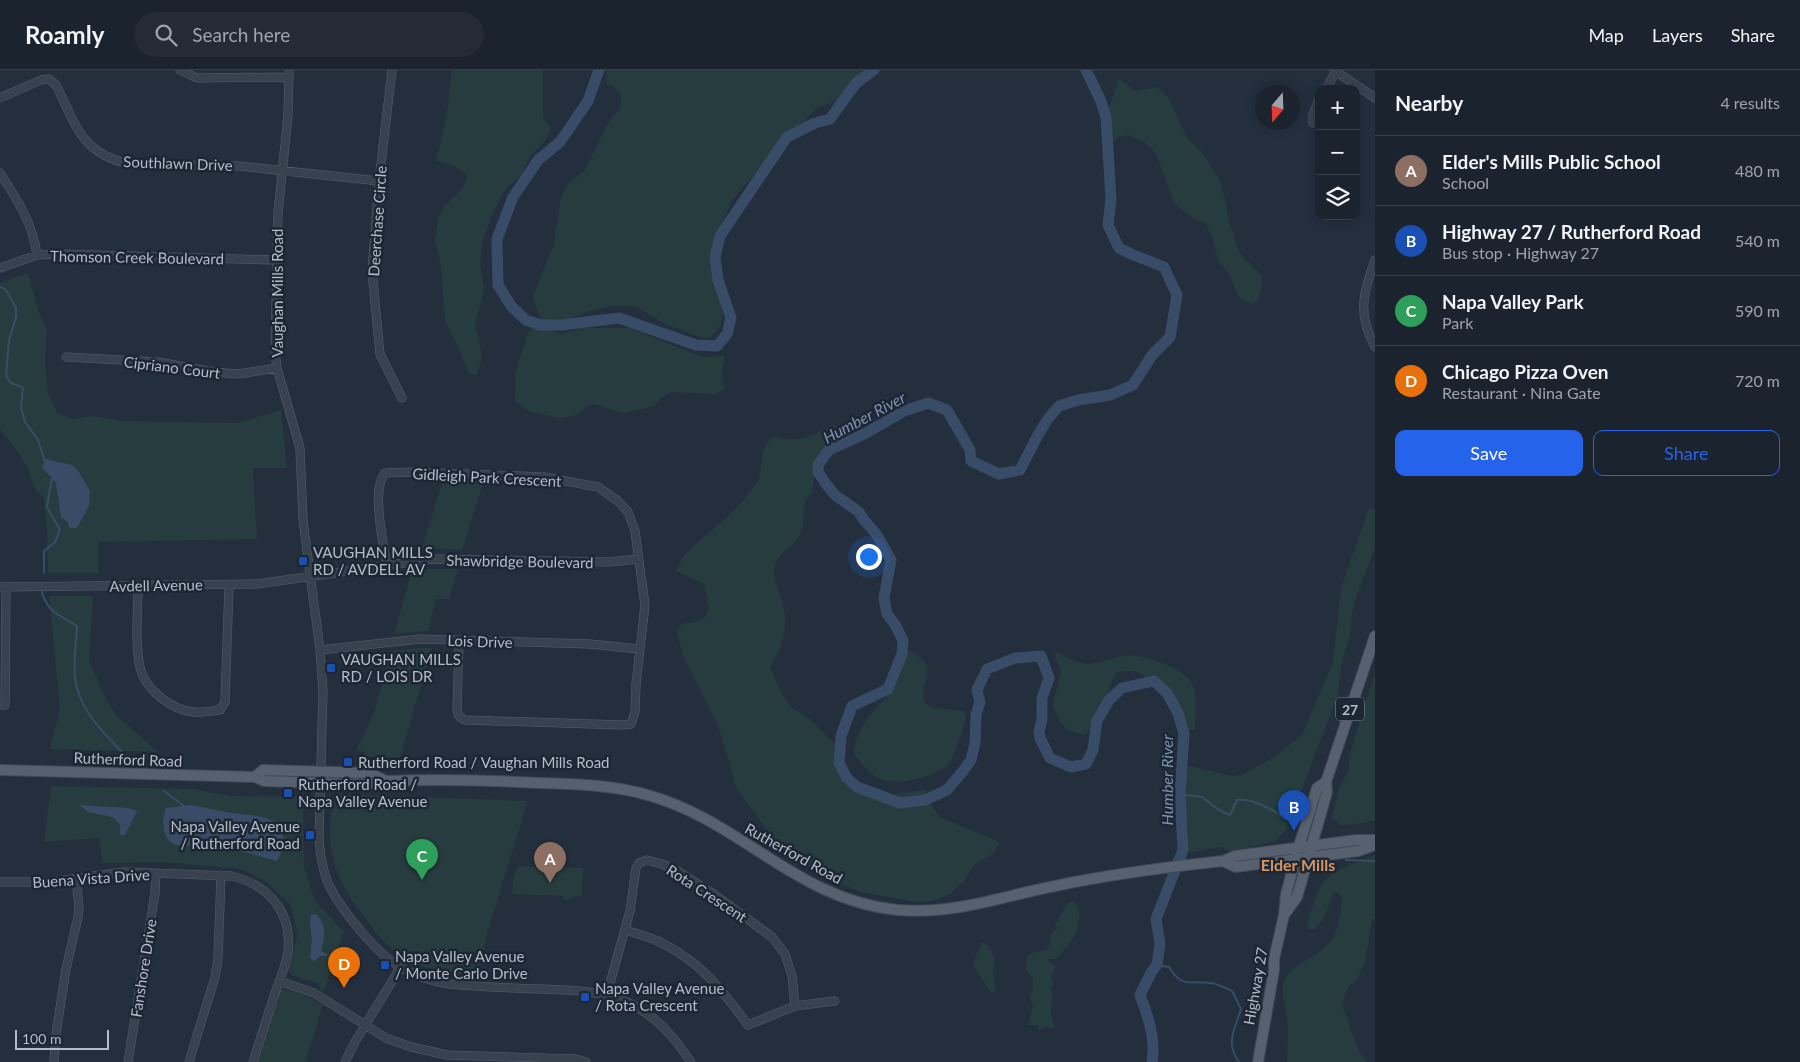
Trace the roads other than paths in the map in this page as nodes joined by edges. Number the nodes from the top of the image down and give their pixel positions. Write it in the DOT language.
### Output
graph roads {
  1 [pos="180,70"];
  2 [pos="392,70"];
  3 [pos="1335,71"];
  4 [pos="289,74"];
  5 [pos="1328,85"];
  6 [pos="0,98"];
  7 [pos="1375,98"];
  8 [pos="1315,109"];
  9 [pos="1313,123"];
  10 [pos="282,171"];
  11 [pos="0,173"];
  12 [pos="379,181"];
  13 [pos="37,255"];
  14 [pos="276,260"];
  15 [pos="1375,260"];
  16 [pos="0,268"];
  17 [pos="1375,347"];
  18 [pos="66,357"];
  19 [pos="277,368"];
  20 [pos="402,398"];
  21 [pos="640,559"];
  22 [pos="387,564"];
  23 [pos="311,576"];
  24 [pos="228,584"];
  25 [pos="138,586"];
  26 [pos="3,587"];
  27 [pos="1375,636"];
  28 [pos="459,641"];
  29 [pos="640,649"];
  30 [pos="320,650"];
  31 [pos="0,705"];
  32 [pos="0,770"];
  33 [pos="321,771"];
  34 [pos="255,777"];
  35 [pos="386,781"];
  36 [pos="1326,782"];
  37 [pos="320,783"];
  38 [pos="1375,840"];
  39 [pos="1375,845"];
  40 [pos="1311,847"];
  41 [pos="1298,848"];
  42 [pos="1308,859"];
  43 [pos="1295,860"];
  44 [pos="1223,861"];
  45 [pos="156,873"];
  46 [pos="221,875"];
  47 [pos="76,879"];
  48 [pos="0,882"];
  49 [pos="1284,915"];
  50 [pos="625,930"];
  51 [pos="400,968"];
  52 [pos="279,981"];
  53 [pos="607,994"];
  54 [pos="835,1002"];
  55 [pos="796,1006"];
  56 [pos="365,1024"];
  57 [pos="54,1062"];
  58 [pos="128,1062"];
  59 [pos="190,1062"];
  60 [pos="253,1062"];
  61 [pos="345,1062"];
  62 [pos="586,1062"];
  63 [pos="691,1062"];
  64 [pos="1258,1062"];
  1 -- 4 [label="street"];
  2 -- 12 [label="street, Deerchase Circle"];
  3 -- 5 [label="street"];
  3 -- 7 [label="street"];
  4 -- 10 [label="street, Vaughan Mills Road"];
  6 -- 10 [label="street, Southlawn Drive"];
  8 -- 9 [label="street"];
  10 -- 12 [label="street"];
  10 -- 14 [label="street, Vaughan Mills Road"];
  11 -- 13 [label="street"];
  12 -- 20 [label="street, Deerchase Circle"];
  13 -- 14 [label="street, Thomson Creek Boulevard"];
  13 -- 16 [label="street, Thomson Creek Boulevard"];
  14 -- 19 [label="street, Vaughan Mills Road"];
  15 -- 17 [label="street"];
  18 -- 19 [label="street, Cipriano Court"];
  19 -- 23 [label="street, Vaughan Mills Road"];
  21 -- 22 [label="street, Shawbridge Boulevard"];
  21 -- 22 [label="street, Gidleigh Park Crescent"];
  21 -- 29 [label="street, Gidleigh Park Crescent"];
  22 -- 23 [label="street, Shawbridge Boulevard"];
  23 -- 24 [label="street, Avdell Avenue"];
  23 -- 30 [label="street, Vaughan Mills Road"];
  24 -- 25 [label="street, Avdell Avenue"];
  24 -- 25 [label="street"];
  25 -- 26 [label="street, Avdell Avenue"];
  26 -- 31 [label="street"];
  27 -- 36 [label="main road, Highway 27 / 27"];
  28 -- 29 [label="street, Lois Drive"];
  28 -- 29 [label="street, Gidleigh Park Crescent"];
  28 -- 30 [label="street, Lois Drive"];
  30 -- 33 [label="street, Vaughan Mills Road"];
  32 -- 34 [label="main road, Rutherford Road"];
  33 -- 34 [label="main road, Rutherford Road"];
  33 -- 35 [label="main road, Rutherford Road"];
  33 -- 37 [label="street, Vaughan Mills Road"];
  34 -- 37 [label="main road, Rutherford Road"];
  35 -- 37 [label="main road, Rutherford Road"];
  35 -- 44 [label="main road, Rutherford Road"];
  36 -- 40 [label="main road, Highway 27 / 27"];
  36 -- 41 [label="main road, Highway 27 / 27"];
  37 -- 51 [label="street, Vaughan Mills Road"];
  38 -- 40 [label="main road, Rutherford Road"];
  39 -- 42 [label="main road, Rutherford Road"];
  40 -- 41 [label="main road, Rutherford Road"];
  40 -- 42 [label="main road, Highway 27 / 27"];
  41 -- 43 [label="main road, Highway 27 / 27"];
  41 -- 44 [label="main road, Rutherford Road"];
  42 -- 43 [label="main road, Rutherford Road"];
  42 -- 49 [label="main road, Highway 27 / 27"];
  43 -- 44 [label="main road, Rutherford Road"];
  43 -- 49 [label="main road, Highway 27 / 27"];
  45 -- 46 [label="street, Buena Vista Drive"];
  45 -- 47 [label="street, Buena Vista Drive"];
  45 -- 58 [label="street, Fanshore Drive"];
  46 -- 52 [label="street, Buena Vista Drive"];
  46 -- 59 [label="street"];
  47 -- 48 [label="street, Buena Vista Drive"];
  47 -- 57 [label="street"];
  49 -- 64 [label="main road, Highway 27 / 27"];
  50 -- 53 [label="street, Rota Crescent"];
  50 -- 55 [label="street"];
  50 -- 55 [label="street, Rota Crescent"];
  51 -- 53 [label="street, Vaughan Mills Road"];
  51 -- 56 [label="street"];
  52 -- 56 [label="street"];
  52 -- 60 [label="street, Buena Vista Drive"];
  53 -- 63 [label="street, Vaughan Mills Road"];
  54 -- 55 [label="street"];
  56 -- 61 [label="street"];
  56 -- 62 [label="street"];
}
